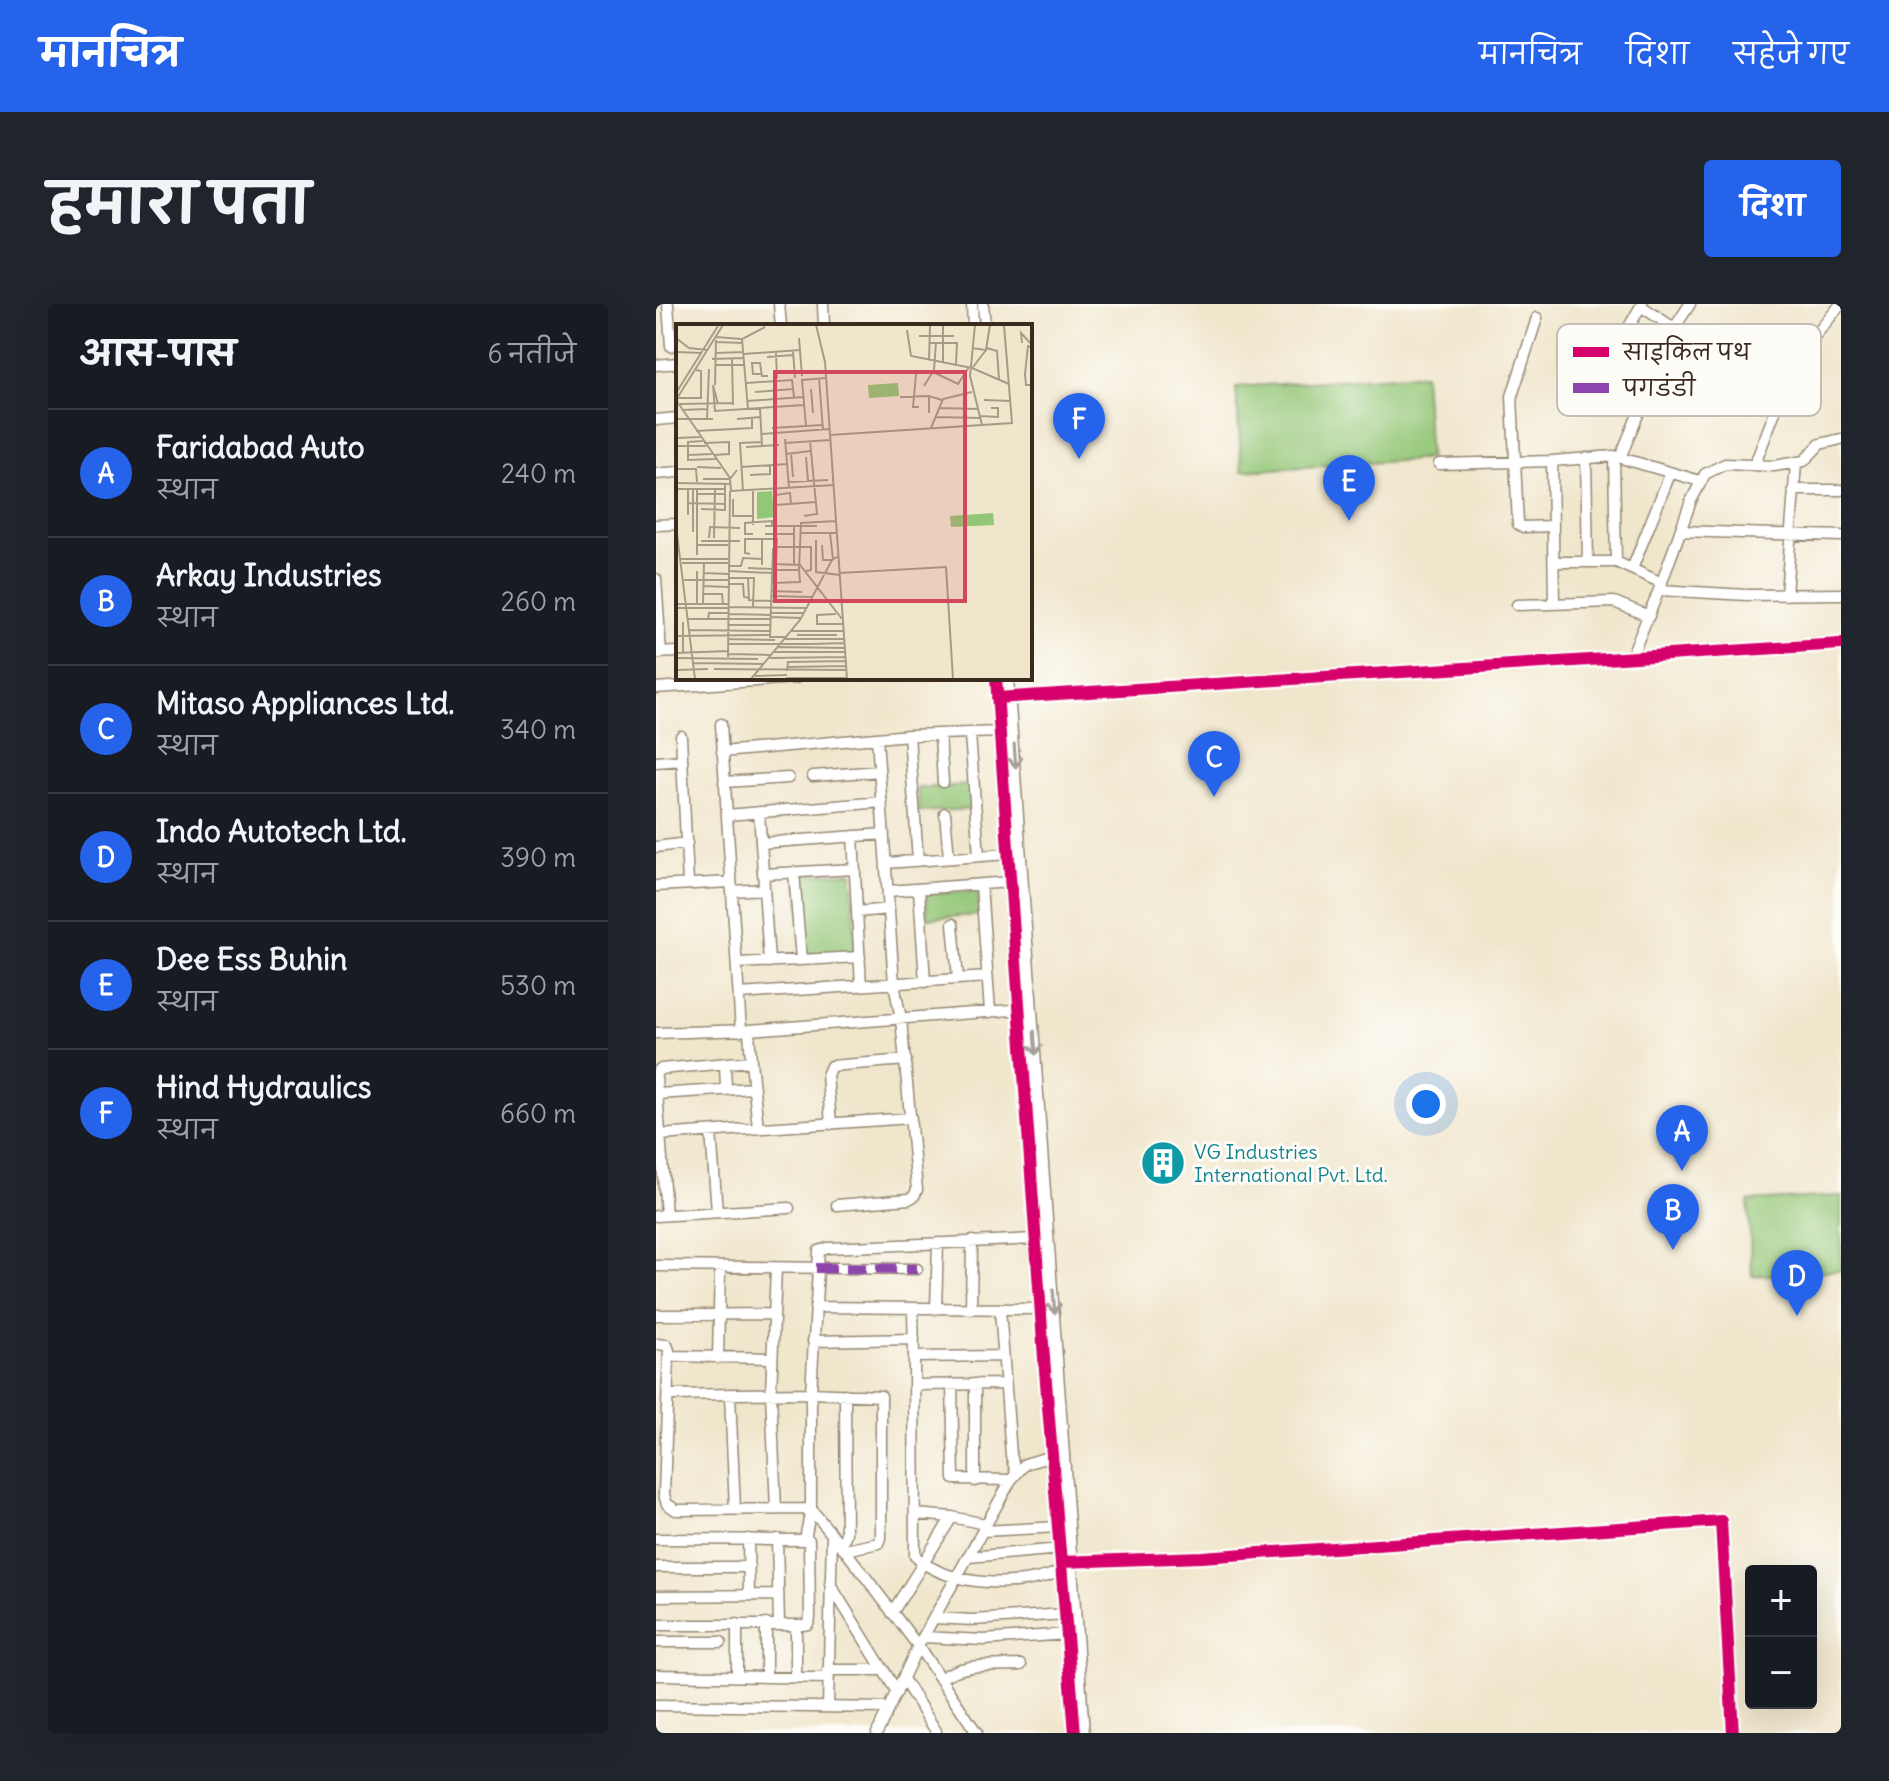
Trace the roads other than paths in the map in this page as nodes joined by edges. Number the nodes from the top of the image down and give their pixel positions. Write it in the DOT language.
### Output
graph roads {
  1 [pos="668,304"];
  2 [pos="779,304"];
  3 [pos="823,304"];
  4 [pos="972,304"];
  5 [pos="983,304"];
  6 [pos="1690,304"];
  7 [pos="1841,304"];
  8 [pos="1642,305"];
  9 [pos="1537,318"];
  10 [pos="781,324"];
  11 [pos="824,324"];
  12 [pos="973,324"];
  13 [pos="985,324"];
  14 [pos="1631,324"];
  15 [pos="1670,324"];
  16 [pos="1677,324"];
  17 [pos="1821,328"];
  18 [pos="671,346"];
  19 [pos="676,363"];
  20 [pos="656,365"];
  21 [pos="1636,416"];
  22 [pos="1773,416"];
  23 [pos="676,418"];
  24 [pos="656,420"];
  25 [pos="1841,439"];
  26 [pos="1617,457"];
  27 [pos="1586,458"];
  28 [pos="1552,461"];
  29 [pos="1516,462"];
  30 [pos="1796,463"];
  31 [pos="1439,464"];
  32 [pos="1755,464"];
  33 [pos="676,472"];
  34 [pos="656,474"];
  35 [pos="1670,474"];
  36 [pos="1700,481"];
  37 [pos="1793,490"];
  38 [pos="1841,490"];
  39 [pos="676,524"];
  40 [pos="656,525"];
  41 [pos="1553,526"];
  42 [pos="1680,531"];
  43 [pos="1791,536"];
  44 [pos="1841,536"];
  45 [pos="1554,562"];
  46 [pos="1588,562"];
  47 [pos="1616,562"];
  48 [pos="1632,569"];
  49 [pos="656,579"];
  50 [pos="1660,586"];
  51 [pos="1841,594"];
  52 [pos="1786,595"];
  53 [pos="1554,604"];
  54 [pos="1517,605"];
  55 [pos="1649,616"];
  56 [pos="1841,644"];
  57 [pos="659,653"];
  58 [pos="1631,657"];
  59 [pos="768,680"];
  60 [pos="996,680"];
  61 [pos="1008,680"];
  62 [pos="656,688"];
  63 [pos="997,703"];
  64 [pos="1010,703"];
  65 [pos="721,724"];
  66 [pos="1001,732"];
  67 [pos="970,734"];
  68 [pos="909,735"];
  69 [pos="681,736"];
  70 [pos="940,736"];
  71 [pos="877,738"];
  72 [pos="722,752"];
  73 [pos="682,760"];
  74 [pos="656,762"];
  75 [pos="880,771"];
  76 [pos="813,776"];
  77 [pos="788,778"];
  78 [pos="724,782"];
  79 [pos="943,782"];
  80 [pos="882,802"];
  81 [pos="759,812"];
  82 [pos="945,813"];
  83 [pos="727,815"];
  84 [pos="884,834"];
  85 [pos="853,836"];
  86 [pos="687,843"];
  87 [pos="761,843"];
  88 [pos="656,847"];
  89 [pos="1008,854"];
  90 [pos="979,856"];
  91 [pos="949,858"];
  92 [pos="918,860"];
  93 [pos="886,863"];
  94 [pos="855,869"];
  95 [pos="794,872"];
  96 [pos="763,874"];
  97 [pos="1010,882"];
  98 [pos="688,883"];
  99 [pos="981,885"];
  100 [pos="656,886"];
  101 [pos="732,886"];
  102 [pos="764,889"];
  103 [pos="919,889"];
  104 [pos="888,891"];
  105 [pos="889,909"];
  106 [pos="857,912"];
  107 [pos="953,924"];
  108 [pos="860,957"];
  109 [pos="801,960"];
  110 [pos="769,962"];
  111 [pos="737,963"];
  112 [pos="987,977"];
  113 [pos="958,979"];
  114 [pos="925,982"];
  115 [pos="894,984"];
  116 [pos="861,986"];
  117 [pos="739,994"];
  118 [pos="1033,1009"];
  119 [pos="1020,1010"];
  120 [pos="990,1012"];
  121 [pos="901,1019"];
  122 [pos="745,1030"];
  123 [pos="656,1033"];
  124 [pos="906,1060"];
  125 [pos="751,1061"];
  126 [pos="725,1063"];
  127 [pos="656,1076"];
  128 [pos="754,1088"];
  129 [pos="726,1090"];
  130 [pos="657,1094"];
  131 [pos="911,1118"];
  132 [pos="831,1124"];
  133 [pos="758,1128"];
  134 [pos="711,1132"];
  135 [pos="660,1135"];
  136 [pos="837,1205"];
  137 [pos="789,1208"];
  138 [pos="717,1212"];
  139 [pos="661,1216"];
  140 [pos="1036,1239"];
  141 [pos="972,1241"];
  142 [pos="938,1243"];
  143 [pos="656,1266"];
  144 [pos="720,1267"];
  145 [pos="776,1268"];
  146 [pos="816,1268"];
  147 [pos="917,1269"];
  148 [pos="815,1307"];
  149 [pos="913,1309"];
  150 [pos="936,1309"];
  151 [pos="971,1309"];
  152 [pos="1000,1309"];
  153 [pos="1041,1309"];
  154 [pos="774,1314"];
  155 [pos="656,1315"];
  156 [pos="719,1315"];
  157 [pos="914,1339"];
  158 [pos="813,1341"];
  159 [pos="656,1344"];
  160 [pos="669,1356"];
  161 [pos="1003,1356"];
  162 [pos="914,1357"];
  163 [pos="718,1358"];
  164 [pos="772,1358"];
  165 [pos="952,1384"];
  166 [pos="975,1384"];
  167 [pos="1005,1384"];
  168 [pos="915,1385"];
  169 [pos="771,1393"];
  170 [pos="811,1393"];
  171 [pos="845,1394"];
  172 [pos="668,1395"];
  173 [pos="730,1395"];
  174 [pos="662,1410"];
  175 [pos="1065,1454"];
  176 [pos="1051,1455"];
  177 [pos="1013,1476"];
  178 [pos="975,1481"];
  179 [pos="735,1509"];
  180 [pos="776,1509"];
  181 [pos="811,1509"];
  182 [pos="915,1514"];
  183 [pos="952,1517"];
  184 [pos="1059,1527"];
  185 [pos="983,1528"];
  186 [pos="832,1534"];
  187 [pos="656,1539"];
  188 [pos="748,1539"];
  189 [pos="777,1539"];
  190 [pos="805,1539"];
  191 [pos="844,1547"];
  192 [pos="1061,1549"];
  193 [pos="968,1557"];
  194 [pos="923,1564"];
  195 [pos="1066,1565"];
  196 [pos="656,1567"];
  197 [pos="749,1567"];
  198 [pos="956,1578"];
  199 [pos="829,1582"];
  200 [pos="749,1595"];
  201 [pos="778,1595"];
  202 [pos="656,1596"];
  203 [pos="892,1613"];
  204 [pos="1066,1614"];
  205 [pos="934,1618"];
  206 [pos="737,1624"];
  207 [pos="766,1624"];
  208 [pos="779,1624"];
  209 [pos="656,1625"];
  210 [pos="796,1625"];
  211 [pos="1068,1634"];
  212 [pos="656,1642"];
  213 [pos="721,1642"];
  214 [pos="921,1642"];
  215 [pos="1021,1665"];
  216 [pos="884,1670"];
  217 [pos="828,1674"];
  218 [pos="656,1675"];
  219 [pos="737,1676"];
  220 [pos="766,1676"];
  221 [pos="796,1677"];
  222 [pos="903,1679"];
  223 [pos="940,1679"];
  224 [pos="897,1692"];
  225 [pos="656,1705"];
  226 [pos="828,1707"];
  227 [pos="889,1708"];
  228 [pos="936,1731"];
  229 [pos="877,1733"];
  230 [pos="977,1733"];
  231 [pos="1075,1733"];
  232 [pos="1084,1733"];
  233 [pos="1733,1733"];
  1 -- 18 [label="street"];
  2 -- 10 [label="street"];
  3 -- 11 [label="street"];
  4 -- 12 [label="street"];
  5 -- 13 [label="street"];
  6 -- 16 [label="street"];
  7 -- 17 [label="street"];
  8 -- 14 [label="street"];
  8 -- 15 [label="street"];
  9 -- 29 [label="street"];
  19 -- 20 [label="street"];
  21 -- 26 [label="street"];
  22 -- 32 [label="street"];
  23 -- 24 [label="street"];
  25 -- 30 [label="street"];
  26 -- 27 [label="street"];
  26 -- 35 [label="street"];
  26 -- 47 [label="street"];
  27 -- 28 [label="street"];
  27 -- 46 [label="street"];
  28 -- 29 [label="street"];
  28 -- 41 [label="street"];
  29 -- 31 [label="street"];
  29 -- 41 [label="street"];
  30 -- 32 [label="street"];
  30 -- 37 [label="street"];
  32 -- 36 [label="street"];
  33 -- 34 [label="street"];
  35 -- 36 [label="street"];
  35 -- 48 [label="street"];
  36 -- 42 [label="street"];
  37 -- 38 [label="street"];
  37 -- 43 [label="street"];
  39 -- 40 [label="street"];
  41 -- 45 [label="street"];
  42 -- 43 [label="street"];
  42 -- 50 [label="street"];
  43 -- 44 [label="street"];
  43 -- 52 [label="street"];
  45 -- 46 [label="street"];
  45 -- 53 [label="street"];
  46 -- 47 [label="street"];
  47 -- 48 [label="street"];
  48 -- 50 [label="street"];
  49 -- 57 [label="street"];
  50 -- 52 [label="street"];
  50 -- 55 [label="street"];
  51 -- 52 [label="street"];
  53 -- 54 [label="street"];
  53 -- 55 [label="street"];
  55 -- 58 [label="street"];
  56 -- 58 [label="street"];
  58 -- 64 [label="street"];
  59 -- 62 [label="street"];
  60 -- 63 [label="street"];
  61 -- 64 [label="street"];
  63 -- 64 [label="street"];
  63 -- 66 [label="street"];
  64 -- 118 [label="street, one-way"];
  65 -- 72 [label="street"];
  66 -- 67 [label="street"];
  66 -- 89 [label="street"];
  67 -- 70 [label="street"];
  67 -- 90 [label="street"];
  68 -- 70 [label="street"];
  68 -- 71 [label="street"];
  68 -- 92 [label="street"];
  69 -- 73 [label="street"];
  70 -- 79 [label="street"];
  71 -- 72 [label="street"];
  71 -- 75 [label="street"];
  72 -- 78 [label="street"];
  73 -- 74 [label="street"];
  73 -- 86 [label="street"];
  75 -- 76 [label="street"];
  75 -- 80 [label="street"];
  77 -- 78 [label="street"];
  78 -- 83 [label="street"];
  80 -- 81 [label="street"];
  80 -- 84 [label="street"];
  81 -- 83 [label="street"];
  81 -- 87 [label="street"];
  82 -- 91 [label="street"];
  83 -- 101 [label="street"];
  84 -- 85 [label="street"];
  84 -- 93 [label="street"];
  85 -- 87 [label="street"];
  85 -- 94 [label="street"];
  86 -- 88 [label="street"];
  86 -- 98 [label="street"];
  87 -- 96 [label="street"];
  89 -- 90 [label="street"];
  89 -- 97 [label="street"];
  90 -- 91 [label="street"];
  91 -- 92 [label="street"];
  92 -- 93 [label="street"];
  93 -- 104 [label="street"];
  94 -- 95 [label="street"];
  94 -- 106 [label="street"];
  95 -- 96 [label="street"];
  95 -- 109 [label="street"];
  96 -- 102 [label="street"];
  97 -- 99 [label="street"];
  97 -- 119 [label="street"];
  98 -- 100 [label="street"];
  98 -- 101 [label="street"];
  99 -- 103 [label="street"];
  99 -- 112 [label="street"];
  101 -- 102 [label="street"];
  101 -- 111 [label="street"];
  102 -- 110 [label="street"];
  103 -- 104 [label="street"];
  103 -- 114 [label="street"];
  104 -- 105 [label="street"];
  105 -- 106 [label="street"];
  105 -- 115 [label="street"];
  106 -- 108 [label="street"];
  107 -- 113 [label="street"];
  108 -- 109 [label="street"];
  108 -- 116 [label="street"];
  109 -- 110 [label="street"];
  110 -- 111 [label="street"];
  111 -- 117 [label="street"];
  112 -- 113 [label="street"];
  112 -- 120 [label="street"];
  113 -- 114 [label="street"];
  114 -- 115 [label="street"];
  115 -- 116 [label="street"];
  115 -- 121 [label="street"];
  116 -- 117 [label="street"];
  117 -- 122 [label="street"];
  118 -- 119 [label="street"];
  118 -- 175 [label="street, one-way"];
  119 -- 120 [label="street"];
  119 -- 140 [label="street"];
  120 -- 121 [label="street"];
  121 -- 122 [label="street"];
  121 -- 124 [label="street"];
  122 -- 123 [label="street"];
  122 -- 125 [label="street"];
  124 -- 131 [label="street"];
  124 -- 132 [label="street"];
  125 -- 126 [label="street"];
  125 -- 128 [label="street"];
  126 -- 127 [label="street"];
  126 -- 129 [label="street"];
  127 -- 130 [label="street"];
  128 -- 129 [label="street"];
  128 -- 133 [label="street"];
  129 -- 130 [label="street"];
  130 -- 135 [label="street"];
  131 -- 132 [label="street"];
  131 -- 136 [label="street"];
  132 -- 133 [label="street"];
  133 -- 134 [label="street"];
  134 -- 135 [label="street"];
  134 -- 138 [label="street"];
  135 -- 139 [label="street"];
  137 -- 138 [label="street"];
  138 -- 139 [label="street"];
  140 -- 141 [label="street"];
  140 -- 153 [label="street"];
  141 -- 142 [label="street"];
  141 -- 151 [label="street"];
  142 -- 146 [label="street"];
  142 -- 150 [label="street"];
  143 -- 144 [label="street"];
  144 -- 145 [label="street"];
  144 -- 156 [label="street"];
  145 -- 146 [label="street"];
  145 -- 154 [label="street"];
  146 -- 147 [label="street"];
  146 -- 148 [label="street"];
  148 -- 149 [label="street"];
  148 -- 158 [label="street"];
  149 -- 150 [label="street"];
  149 -- 157 [label="street"];
  150 -- 151 [label="street"];
  151 -- 152 [label="street"];
  152 -- 153 [label="street"];
  152 -- 161 [label="street"];
  153 -- 176 [label="street"];
  154 -- 156 [label="street"];
  154 -- 164 [label="street"];
  155 -- 156 [label="street"];
  156 -- 163 [label="street"];
  157 -- 158 [label="street"];
  157 -- 162 [label="street"];
  158 -- 170 [label="street"];
  159 -- 160 [label="street"];
  160 -- 163 [label="street"];
  160 -- 172 [label="street"];
  161 -- 162 [label="street"];
  161 -- 167 [label="street"];
  162 -- 168 [label="street"];
  163 -- 164 [label="street"];
  164 -- 169 [label="street"];
  165 -- 166 [label="street"];
  165 -- 168 [label="street"];
  165 -- 178 [label="street"];
  166 -- 167 [label="street"];
  166 -- 178 [label="street"];
  167 -- 177 [label="street"];
  168 -- 182 [label="street"];
  169 -- 170 [label="street"];
  169 -- 173 [label="street"];
  169 -- 180 [label="street"];
  170 -- 171 [label="street"];
  170 -- 181 [label="street"];
  171 -- 191 [label="street"];
  171 -- 191 [label="street"];
  172 -- 173 [label="street"];
  172 -- 174 [label="street"];
  173 -- 179 [label="street"];
  174 -- 179 [label="street"];
  175 -- 176 [label="street"];
  175 -- 195 [label="street"];
  176 -- 177 [label="street"];
  176 -- 184 [label="street"];
  177 -- 178 [label="street"];
  177 -- 185 [label="street"];
  179 -- 180 [label="street"];
  180 -- 181 [label="street"];
  181 -- 186 [label="street"];
  181 -- 190 [label="street"];
  182 -- 183 [label="street"];
  182 -- 194 [label="street"];
  183 -- 185 [label="street"];
  183 -- 194 [label="street"];
  184 -- 185 [label="street"];
  184 -- 192 [label="street"];
  185 -- 193 [label="street"];
  186 -- 191 [label="street"];
  186 -- 199 [label="street"];
  187 -- 188 [label="street"];
  188 -- 189 [label="street"];
  188 -- 197 [label="street"];
  189 -- 190 [label="street"];
  189 -- 201 [label="street"];
  190 -- 210 [label="street"];
  191 -- 203 [label="street"];
  192 -- 193 [label="street"];
  192 -- 195 [label="street"];
  193 -- 198 [label="street"];
  194 -- 198 [label="street"];
  194 -- 203 [label="street"];
  195 -- 198 [label="street"];
  195 -- 204 [label="street"];
  195 -- 232 [label="street"];
  195 -- 233 [label="street"];
  196 -- 197 [label="street"];
  197 -- 200 [label="street"];
  198 -- 205 [label="street"];
  199 -- 216 [label="street"];
  199 -- 217 [label="street"];
  200 -- 201 [label="street"];
  200 -- 202 [label="street"];
  201 -- 208 [label="street"];
  203 -- 214 [label="street"];
  204 -- 205 [label="street"];
  204 -- 211 [label="street"];
  205 -- 214 [label="street"];
  206 -- 207 [label="street"];
  206 -- 209 [label="street"];
  206 -- 219 [label="street"];
  207 -- 208 [label="street"];
  207 -- 220 [label="street"];
  208 -- 210 [label="street"];
  210 -- 221 [label="street"];
  211 -- 214 [label="street"];
  211 -- 231 [label="street"];
  212 -- 213 [label="street"];
  214 -- 222 [label="street"];
  214 -- 223 [label="street"];
  215 -- 223 [label="street"];
  216 -- 217 [label="street"];
  216 -- 224 [label="street"];
  217 -- 221 [label="street"];
  217 -- 226 [label="street"];
  218 -- 219 [label="street"];
  219 -- 220 [label="street"];
  220 -- 221 [label="street"];
  222 -- 224 [label="street"];
  222 -- 228 [label="street"];
  223 -- 230 [label="street"];
  224 -- 227 [label="street"];
  225 -- 226 [label="street"];
  226 -- 227 [label="street"];
  227 -- 229 [label="street"];
}
